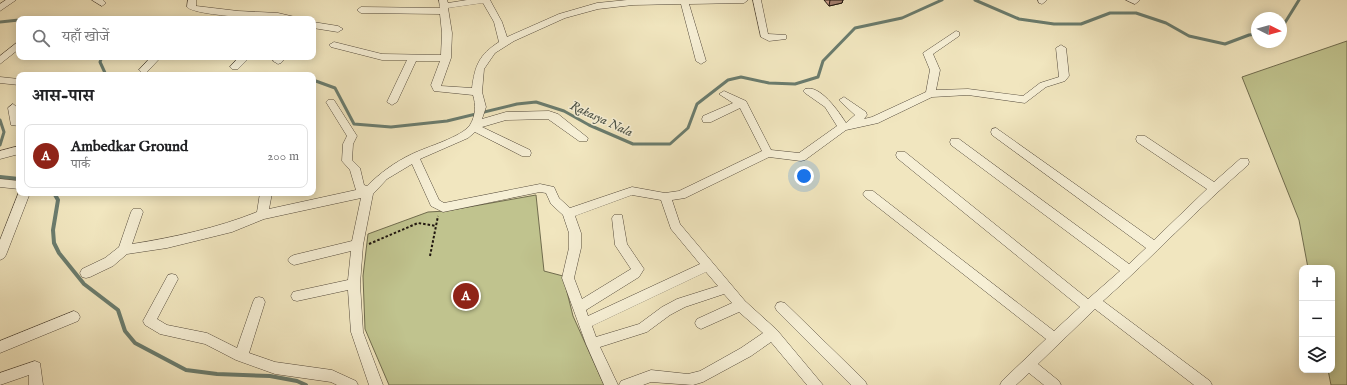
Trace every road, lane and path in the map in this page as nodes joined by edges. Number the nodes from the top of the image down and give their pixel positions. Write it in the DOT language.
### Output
graph roads {
  1 [pos="12,0"];
  2 [pos="192,0"];
  3 [pos="684,0"];
  4 [pos="744,0"];
  5 [pos="757,0"];
  6 [pos="444,6"];
  7 [pos="0,8"];
  8 [pos="361,10"];
  9 [pos="212,11"];
  10 [pos="209,16"];
  11 [pos="258,16"];
  12 [pos="316,25"];
  13 [pos="338,28"];
  14 [pos="956,34"];
  15 [pos="783,37"];
  16 [pos="504,42"];
  17 [pos="334,45"];
  18 [pos="16,47"];
  19 [pos="1061,48"];
  20 [pos="413,57"];
  21 [pos="446,58"];
  22 [pos="153,60"];
  23 [pos="241,60"];
  24 [pos="701,61"];
  25 [pos="0,62"];
  26 [pos="235,67"];
  27 [pos="144,70"];
  28 [pos="0,80"];
  29 [pos="16,82"];
  30 [pos="477,92"];
  31 [pos="808,92"];
  32 [pos="724,94"];
  33 [pos="930,94"];
  34 [pos="844,100"];
  35 [pos="331,102"];
  36 [pos="392,102"];
  37 [pos="742,103"];
  38 [pos="13,108"];
  39 [pos="707,119"];
  40 [pos="16,122"];
  41 [pos="475,125"];
  42 [pos="846,126"];
  43 [pos="996,132"];
  44 [pos="583,138"];
  45 [pos="1141,139"];
  46 [pos="955,142"];
  47 [pos="16,151"];
  48 [pos="526,153"];
  49 [pos="768,153"];
  50 [pos="0,155"];
  51 [pos="901,155"];
  52 [pos="414,157"];
  53 [pos="1244,162"];
  54 [pos="0,184"];
  55 [pos="16,185"];
  56 [pos="1214,188"];
  57 [pos="368,192"];
  58 [pos="869,194"];
  59 [pos="23,196"];
  60 [pos="265,196"];
  61 [pos="665,197"];
  62 [pos="440,207"];
  63 [pos="137,212"];
  64 [pos="568,213"];
  65 [pos="262,215"];
  66 [pos="618,218"];
  67 [pos="436,226"];
  68 [pos="357,247"];
  69 [pos="1154,247"];
  70 [pos="124,250"];
  71 [pos="0,255"];
  72 [pos="430,256"];
  73 [pos="294,260"];
  74 [pos="708,266"];
  75 [pos="1129,271"];
  76 [pos="86,273"];
  77 [pos="172,279"];
  78 [pos="354,284"];
  79 [pos="727,288"];
  80 [pos="297,296"];
  81 [pos="259,302"];
  82 [pos="741,304"];
  83 [pos="1091,304"];
  84 [pos="781,307"];
  85 [pos="578,308"];
  86 [pos="74,317"];
  87 [pos="702,323"];
  88 [pos="585,324"];
  89 [pos="772,334"];
  90 [pos="1055,339"];
  91 [pos="592,344"];
  92 [pos="0,347"];
  93 [pos="241,356"];
  94 [pos="1029,365"];
  95 [pos="0,379"];
  96 [pos="36,385"];
  97 [pos="351,385"];
  98 [pos="376,385"];
  99 [pos="611,385"];
  100 [pos="626,385"];
  101 [pos="816,385"];
  102 [pos="860,385"];
  103 [pos="1006,385"];
  104 [pos="1054,385"];
  105 [pos="1205,385"];
  1 -- 7 [label="street"];
  2 -- 9 [label="street"];
  3 -- 4 [label="street"];
  3 -- 16 [label="street"];
  3 -- 24 [label="street"];
  5 -- 15 [label="street"];
  6 -- 8 [label="street"];
  6 -- 16 [label="street"];
  6 -- 21 [label="street"];
  9 -- 10 [label="street"];
  9 -- 11 [label="street"];
  12 -- 13 [label="street"];
  14 -- 33 [label="street"];
  16 -- 30 [label="street"];
  17 -- 20 [label="street"];
  18 -- 25 [label="street"];
  19 -- 33 [label="street"];
  20 -- 21 [label="street"];
  20 -- 36 [label="street"];
  21 -- 30 [label="street"];
  22 -- 27 [label="street"];
  23 -- 26 [label="street"];
  28 -- 29 [label="street"];
  30 -- 41 [label="street"];
  31 -- 42 [label="street"];
  32 -- 37 [label="street"];
  33 -- 42 [label="street"];
  34 -- 42 [label="street"];
  35 -- 57 [label="street"];
  37 -- 39 [label="street"];
  37 -- 49 [label="street"];
  38 -- 40 [label="street"];
  41 -- 44 [label="street"];
  41 -- 48 [label="street"];
  41 -- 52 [label="street"];
  42 -- 49 [label="street"];
  43 -- 69 [label="street"];
  45 -- 56 [label="street"];
  46 -- 75 [label="street"];
  47 -- 50 [label="street"];
  49 -- 61 [label="street"];
  51 -- 83 [label="street"];
  52 -- 57 [label="street"];
  52 -- 62 [label="street"];
  53 -- 56 [label="street"];
  54 -- 55 [label="street"];
  56 -- 69 [label="street"];
  57 -- 65 [label="street"];
  57 -- 68 [label="street"];
  58 -- 90 [label="street"];
  59 -- 71 [label="street"];
  60 -- 65 [label="street"];
  61 -- 64 [label="street"];
  61 -- 74 [label="street"];
  62 -- 64 [label="street"];
  62 -- 67 [label="path"];
  63 -- 70 [label="street"];
  64 -- 85 [label="street"];
  65 -- 70 [label="street"];
  66 -- 85 [label="street"];
  67 -- 68 [label="path"];
  67 -- 72 [label="path"];
  68 -- 73 [label="street"];
  68 -- 78 [label="street"];
  69 -- 75 [label="street"];
  70 -- 76 [label="street"];
  74 -- 79 [label="street"];
  74 -- 88 [label="street"];
  75 -- 83 [label="street"];
  77 -- 93 [label="street"];
  78 -- 80 [label="street"];
  78 -- 98 [label="street"];
  79 -- 82 [label="street"];
  79 -- 91 [label="street"];
  81 -- 93 [label="street"];
  82 -- 87 [label="street"];
  82 -- 89 [label="street"];
  83 -- 90 [label="street"];
  83 -- 105 [label="street"];
  84 -- 102 [label="street"];
  85 -- 88 [label="street"];
  86 -- 92 [label="street"];
  88 -- 91 [label="street"];
  89 -- 100 [label="street"];
  89 -- 101 [label="street"];
  90 -- 94 [label="street"];
  91 -- 99 [label="street"];
  93 -- 97 [label="street"];
  94 -- 103 [label="street"];
  94 -- 104 [label="street"];
  95 -- 96 [label="street"];
}
